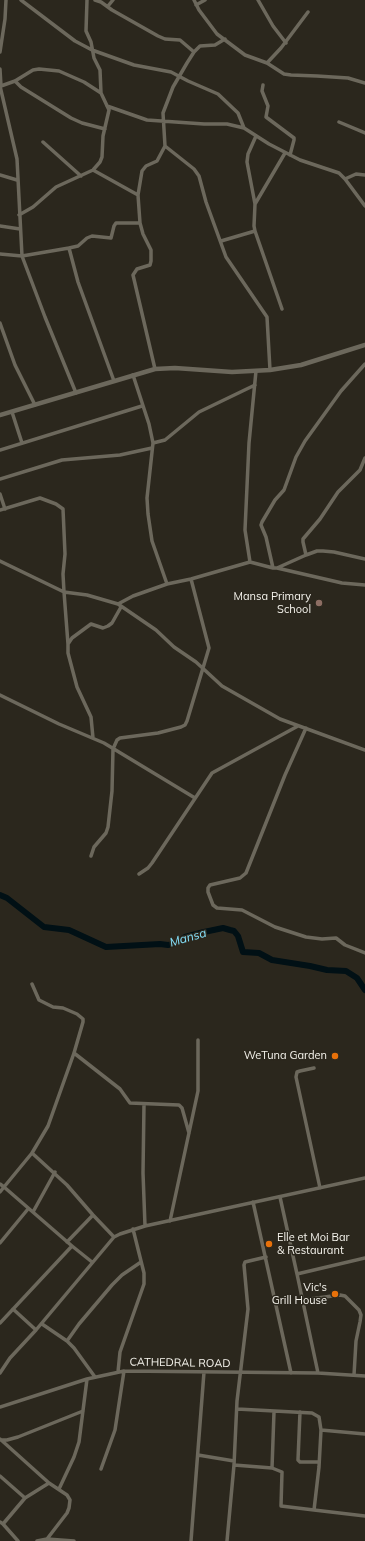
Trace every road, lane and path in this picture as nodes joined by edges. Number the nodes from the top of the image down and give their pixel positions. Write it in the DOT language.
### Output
graph roads {
  1 [pos="6,0"];
  2 [pos="21,0"];
  3 [pos="88,0"];
  4 [pos="95,0"];
  5 [pos="114,0"];
  6 [pos="194,0"];
  7 [pos="205,0"];
  8 [pos="258,0"];
  9 [pos="196,5"];
  10 [pos="108,6"];
  11 [pos="308,12"];
  12 [pos="225,40"];
  13 [pos="286,43"];
  14 [pos="92,50"];
  15 [pos="0,52"];
  16 [pos="194,52"];
  17 [pos="267,63"];
  18 [pos="0,69"];
  19 [pos="179,76"];
  20 [pos="15,81"];
  21 [pos="365,83"];
  22 [pos="263,85"];
  23 [pos="0,86"];
  24 [pos="101,92"];
  25 [pos="108,106"];
  26 [pos="162,122"];
  27 [pos="339,122"];
  28 [pos="244,128"];
  29 [pos="104,129"];
  30 [pos="365,133"];
  31 [pos="256,136"];
  32 [pos="43,142"];
  33 [pos="165,146"];
  34 [pos="285,153"];
  35 [pos="290,155"];
  36 [pos="93,170"];
  37 [pos="365,175"];
  38 [pos="0,176"];
  39 [pos="81,176"];
  40 [pos="345,179"];
  41 [pos="17,180"];
  42 [pos="138,195"];
  43 [pos="255,204"];
  44 [pos="365,206"];
  45 [pos="19,215"];
  46 [pos="140,223"];
  47 [pos="0,226"];
  48 [pos="20,229"];
  49 [pos="255,231"];
  50 [pos="221,241"];
  51 [pos="69,248"];
  52 [pos="0,254"];
  53 [pos="22,256"];
  54 [pos="282,309"];
  55 [pos="0,323"];
  56 [pos="365,345"];
  57 [pos="365,365"];
  58 [pos="155,369"];
  59 [pos="270,370"];
  60 [pos="256,371"];
  61 [pos="133,375"];
  62 [pos="114,381"];
  63 [pos="255,385"];
  64 [pos="76,393"];
  65 [pos="35,405"];
  66 [pos="142,406"];
  67 [pos="12,412"];
  68 [pos="0,415"];
  69 [pos="22,443"];
  70 [pos="153,445"];
  71 [pos="0,450"];
  72 [pos="365,458"];
  73 [pos="0,479"];
  74 [pos="0,494"];
  75 [pos="5,509"];
  76 [pos="0,510"];
  77 [pos="306,555"];
  78 [pos="365,559"];
  79 [pos="0,561"];
  80 [pos="250,562"];
  81 [pos="275,568"];
  82 [pos="191,579"];
  83 [pos="167,584"];
  84 [pos="365,585"];
  85 [pos="64,592"];
  86 [pos="119,605"];
  87 [pos="68,644"];
  88 [pos="203,668"];
  89 [pos="0,695"];
  90 [pos="298,726"];
  91 [pos="306,728"];
  92 [pos="93,738"];
  93 [pos="113,749"];
  94 [pos="365,750"];
  95 [pos="195,798"];
  96 [pos="91,856"];
  97 [pos="139,874"];
  98 [pos="365,953"];
  99 [pos="32,984"];
  100 [pos="198,1040"];
  101 [pos="74,1053"];
  102 [pos="314,1068"];
  103 [pos="144,1104"];
  104 [pos="189,1134"];
  105 [pos="32,1153"];
  106 [pos="54,1172"];
  107 [pos="365,1178"];
  108 [pos="0,1184"];
  109 [pos="4,1187"];
  110 [pos="320,1188"];
  111 [pos="0,1192"];
  112 [pos="280,1197"];
  113 [pos="253,1202"];
  114 [pos="28,1209"];
  115 [pos="33,1212"];
  116 [pos="93,1215"];
  117 [pos="170,1220"];
  118 [pos="145,1226"];
  119 [pos="133,1229"];
  120 [pos="114,1237"];
  121 [pos="67,1242"];
  122 [pos="0,1243"];
  123 [pos="72,1246"];
  124 [pos="266,1258"];
  125 [pos="365,1258"];
  126 [pos="92,1262"];
  127 [pos="141,1262"];
  128 [pos="297,1274"];
  129 [pos="302,1300"];
  130 [pos="13,1309"];
  131 [pos="0,1323"];
  132 [pos="42,1324"];
  133 [pos="36,1330"];
  134 [pos="67,1341"];
  135 [pos="124,1371"];
  136 [pos="118,1372"];
  137 [pos="204,1372"];
  138 [pos="0,1373"];
  139 [pos="241,1373"];
  140 [pos="291,1373"];
  141 [pos="318,1373"];
  142 [pos="354,1375"];
  143 [pos="365,1376"];
  144 [pos="95,1377"];
  145 [pos="87,1379"];
  146 [pos="0,1407"];
  147 [pos="237,1409"];
  148 [pos="83,1412"];
  149 [pos="274,1412"];
  150 [pos="300,1412"];
  151 [pos="321,1430"];
  152 [pos="365,1434"];
  153 [pos="0,1439"];
  154 [pos="198,1455"];
  155 [pos="319,1462"];
  156 [pos="234,1463"];
  157 [pos="272,1468"];
  158 [pos="101,1469"];
  159 [pos="0,1476"];
  160 [pos="49,1483"];
  161 [pos="59,1489"];
  162 [pos="25,1498"];
  163 [pos="314,1510"];
  164 [pos="365,1516"];
  165 [pos="1,1523"];
  166 [pos="47,1539"];
  167 [pos="57,1540"];
  168 [pos="18,1541"];
  169 [pos="37,1541"];
  170 [pos="74,1541"];
  171 [pos="191,1541"];
  172 [pos="227,1541"];
  1 -- 15 [label="street"];
  2 -- 14 [label="street"];
  3 -- 14 [label="street"];
  4 -- 10 [label="street"];
  5 -- 10 [label="street"];
  6 -- 9 [label="street"];
  7 -- 9 [label="street"];
  8 -- 13 [label="street"];
  9 -- 12 [label="street"];
  10 -- 16 [label="street"];
  11 -- 13 [label="street"];
  12 -- 16 [label="street"];
  12 -- 17 [label="street"];
  13 -- 17 [label="street"];
  14 -- 19 [label="street"];
  14 -- 24 [label="street"];
  16 -- 19 [label="street"];
  17 -- 21 [label="street"];
  18 -- 23 [label="street"];
  19 -- 26 [label="street"];
  19 -- 28 [label="street"];
  20 -- 23 [label="street"];
  20 -- 24 [label="street"];
  20 -- 29 [label="street"];
  22 -- 35 [label="street"];
  23 -- 41 [label="street"];
  24 -- 25 [label="street"];
  25 -- 26 [label="street"];
  25 -- 29 [label="street"];
  26 -- 28 [label="street"];
  26 -- 33 [label="street"];
  27 -- 30 [label="street"];
  28 -- 31 [label="street"];
  29 -- 36 [label="street"];
  31 -- 34 [label="street"];
  31 -- 43 [label="street"];
  32 -- 39 [label="street"];
  33 -- 42 [label="street"];
  33 -- 50 [label="street"];
  34 -- 35 [label="street"];
  34 -- 43 [label="street"];
  35 -- 40 [label="street"];
  36 -- 39 [label="street"];
  36 -- 42 [label="street"];
  37 -- 40 [label="street"];
  38 -- 41 [label="street"];
  39 -- 45 [label="street"];
  40 -- 44 [label="street"];
  41 -- 45 [label="street"];
  42 -- 46 [label="street"];
  43 -- 49 [label="street"];
  45 -- 48 [label="street"];
  46 -- 51 [label="street"];
  46 -- 58 [label="street"];
  47 -- 48 [label="street"];
  48 -- 53 [label="street"];
  49 -- 50 [label="street"];
  49 -- 54 [label="street"];
  50 -- 59 [label="street"];
  51 -- 53 [label="street"];
  51 -- 62 [label="street"];
  52 -- 53 [label="street"];
  53 -- 64 [label="street"];
  55 -- 65 [label="street"];
  56 -- 59 [label="street"];
  57 -- 81 [label="street"];
  58 -- 60 [label="street"];
  58 -- 61 [label="street"];
  59 -- 60 [label="street"];
  60 -- 63 [label="street"];
  61 -- 62 [label="street"];
  61 -- 66 [label="street"];
  62 -- 64 [label="street"];
  63 -- 70 [label="street"];
  63 -- 80 [label="street"];
  64 -- 65 [label="street"];
  65 -- 67 [label="street"];
  66 -- 69 [label="street"];
  66 -- 70 [label="street"];
  67 -- 68 [label="street"];
  67 -- 69 [label="street"];
  69 -- 71 [label="street"];
  70 -- 73 [label="street"];
  70 -- 83 [label="street"];
  72 -- 77 [label="street"];
  74 -- 75 [label="street"];
  75 -- 76 [label="street"];
  75 -- 85 [label="street"];
  77 -- 78 [label="street"];
  77 -- 81 [label="street"];
  79 -- 85 [label="street"];
  80 -- 81 [label="street"];
  80 -- 82 [label="street"];
  81 -- 84 [label="street"];
  82 -- 83 [label="street"];
  82 -- 88 [label="street"];
  83 -- 86 [label="street"];
  85 -- 86 [label="street"];
  85 -- 87 [label="street"];
  86 -- 87 [label="street"];
  86 -- 88 [label="street"];
  87 -- 92 [label="street"];
  88 -- 90 [label="street"];
  88 -- 93 [label="street"];
  89 -- 92 [label="street"];
  90 -- 91 [label="street"];
  90 -- 95 [label="street"];
  91 -- 94 [label="street"];
  91 -- 98 [label="street"];
  92 -- 93 [label="street"];
  93 -- 95 [label="street"];
  93 -- 96 [label="street"];
  95 -- 97 [label="street"];
  99 -- 101 [label="street"];
  100 -- 104 [label="street"];
  101 -- 103 [label="street"];
  101 -- 105 [label="street"];
  102 -- 110 [label="street"];
  103 -- 104 [label="street"];
  103 -- 118 [label="street"];
  104 -- 117 [label="street"];
  105 -- 106 [label="street"];
  105 -- 109 [label="street"];
  106 -- 115 [label="street"];
  106 -- 116 [label="street"];
  107 -- 110 [label="street"];
  108 -- 109 [label="street"];
  109 -- 111 [label="street"];
  109 -- 114 [label="street"];
  110 -- 112 [label="street"];
  112 -- 113 [label="street"];
  112 -- 128 [label="street"];
  113 -- 117 [label="street"];
  113 -- 124 [label="street"];
  114 -- 115 [label="street"];
  114 -- 122 [label="street"];
  115 -- 121 [label="street"];
  116 -- 120 [label="street"];
  116 -- 121 [label="street"];
  117 -- 118 [label="street"];
  118 -- 119 [label="street"];
  119 -- 120 [label="street"];
  119 -- 127 [label="street"];
  120 -- 126 [label="street"];
  121 -- 123 [label="street"];
  123 -- 126 [label="street"];
  123 -- 130 [label="street"];
  124 -- 139 [label="street"];
  124 -- 140 [label="street"];
  125 -- 128 [label="street"];
  126 -- 132 [label="street"];
  127 -- 134 [label="street"];
  127 -- 136 [label="street"];
  128 -- 129 [label="street"];
  129 -- 141 [label="street"];
  129 -- 142 [label="street"];
  130 -- 131 [label="street"];
  130 -- 133 [label="street"];
  132 -- 133 [label="street"];
  132 -- 134 [label="street"];
  133 -- 138 [label="street"];
  134 -- 144 [label="street"];
  135 -- 136 [label="street, CATHEDRAL ROAD"];
  135 -- 137 [label="street, CATHEDRAL ROAD"];
  135 -- 158 [label="street"];
  136 -- 144 [label="street, CATHEDRAL ROAD"];
  137 -- 139 [label="street, CATHEDRAL ROAD"];
  137 -- 154 [label="street"];
  139 -- 140 [label="street, CATHEDRAL ROAD"];
  139 -- 147 [label="street"];
  140 -- 141 [label="street, CATHEDRAL ROAD"];
  141 -- 142 [label="street, CATHEDRAL ROAD"];
  142 -- 143 [label="street, CATHEDRAL ROAD"];
  144 -- 145 [label="street, CATHEDRAL ROAD"];
  145 -- 146 [label="street, CATHEDRAL ROAD"];
  145 -- 148 [label="street"];
  147 -- 149 [label="street"];
  147 -- 156 [label="street"];
  148 -- 153 [label="street"];
  148 -- 161 [label="street"];
  149 -- 150 [label="street"];
  149 -- 157 [label="street"];
  150 -- 151 [label="street"];
  150 -- 155 [label="street"];
  151 -- 152 [label="street"];
  151 -- 155 [label="street"];
  153 -- 160 [label="street"];
  154 -- 156 [label="street"];
  154 -- 171 [label="street"];
  155 -- 163 [label="street"];
  156 -- 157 [label="street"];
  156 -- 172 [label="street"];
  157 -- 163 [label="street"];
  159 -- 162 [label="street"];
  160 -- 161 [label="street"];
  160 -- 162 [label="street"];
  161 -- 166 [label="street"];
  162 -- 165 [label="street"];
  163 -- 164 [label="street"];
  165 -- 168 [label="street"];
  166 -- 167 [label="street"];
  166 -- 169 [label="street"];
  167 -- 170 [label="street"];
}
